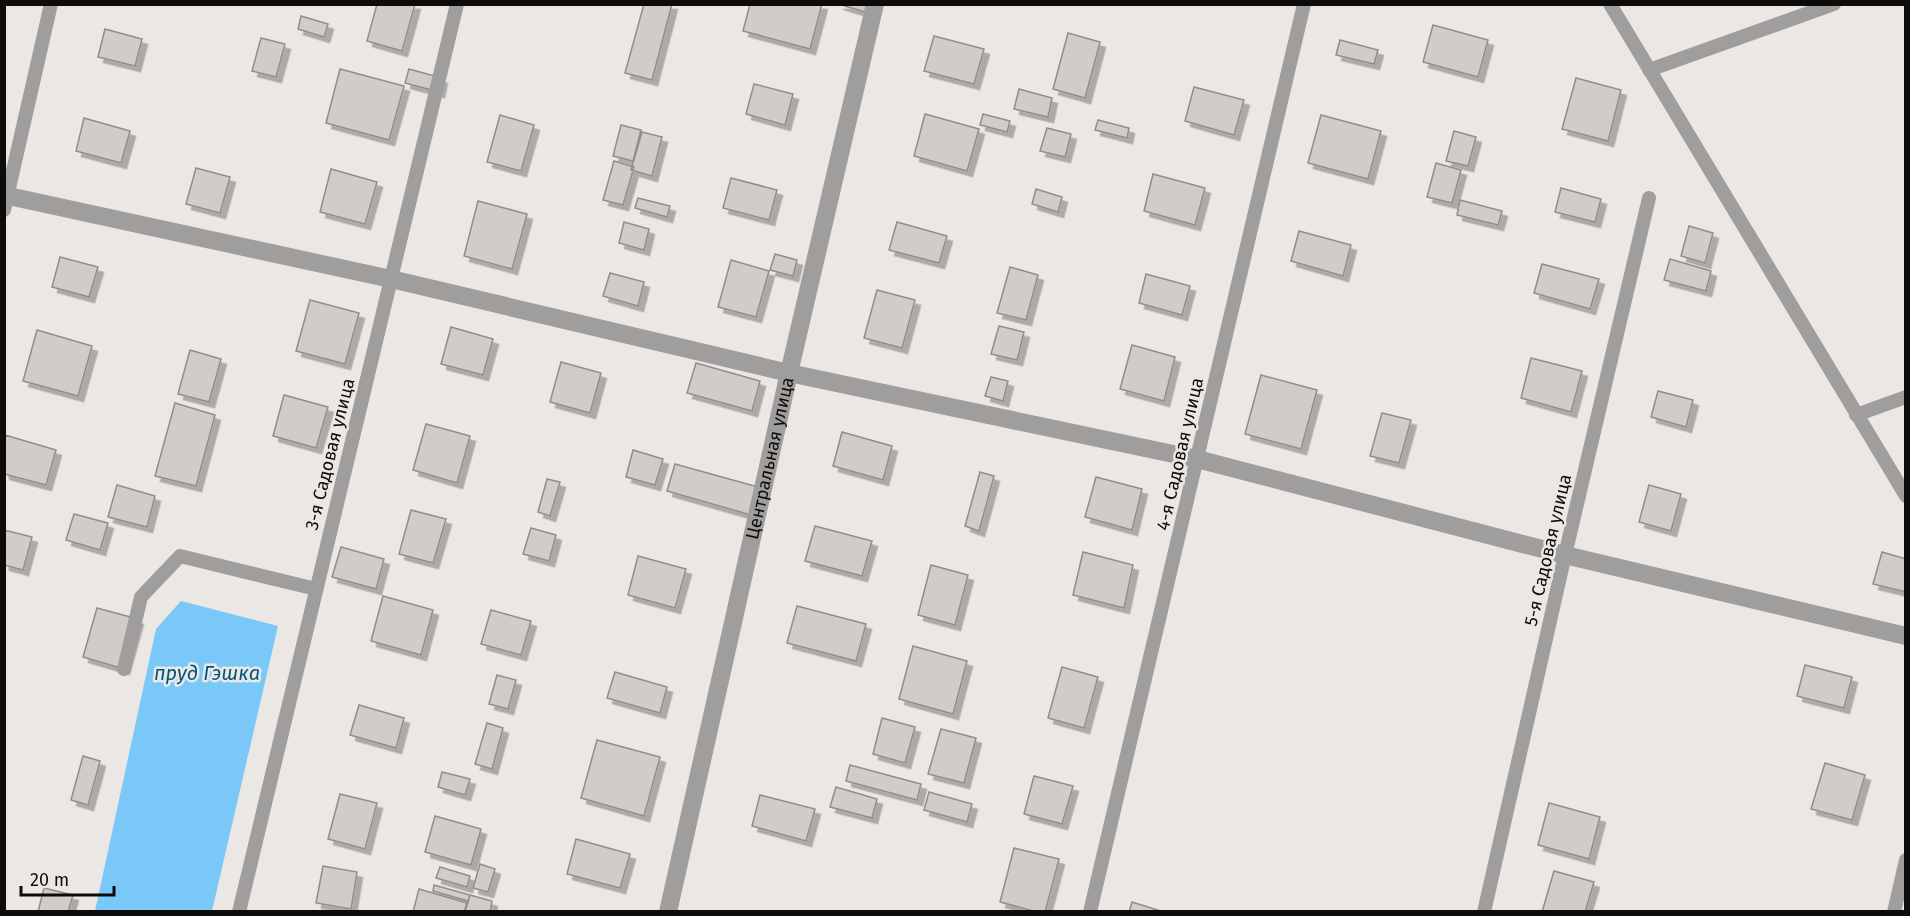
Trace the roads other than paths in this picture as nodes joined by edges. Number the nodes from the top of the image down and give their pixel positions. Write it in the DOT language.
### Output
graph roads {
  1 [pos="51,4"];
  2 [pos="457,4"];
  3 [pos="875,4"];
  4 [pos="1304,4"];
  5 [pos="1610,4"];
  6 [pos="1834,4"];
  7 [pos="1649,70"];
  8 [pos="1649,198"];
  9 [pos="6,200"];
  10 [pos="391,279"];
  11 [pos="789,373"];
  12 [pos="1905,397"];
  13 [pos="1856,415"];
  14 [pos="1197,459"];
  15 [pos="1905,496"];
  16 [pos="1564,555"];
  17 [pos="316,589"];
  18 [pos="1905,636"];
  19 [pos="124,669"];
  20 [pos="1905,860"];
  21 [pos="239,912"];
  22 [pos="668,912"];
  23 [pos="1090,912"];
  24 [pos="1484,912"];
  25 [pos="1894,912"];
  1 -- 9 [label="lane"];
  2 -- 10 [label="lane, 3-я Садовая улица"];
  3 -- 11 [label="street, Центральная улица"];
  4 -- 14 [label="lane, 4-я Садовая улица"];
  5 -- 7 [label="lane"];
  6 -- 7 [label="lane"];
  7 -- 13 [label="lane"];
  8 -- 16 [label="lane, 5-я Садовая улица"];
  9 -- 10 [label="street"];
  10 -- 11 [label="street"];
  10 -- 17 [label="lane, 3-я Садовая улица"];
  11 -- 14 [label="street"];
  11 -- 22 [label="street, Центральная улица"];
  12 -- 13 [label="lane"];
  13 -- 15 [label="lane"];
  14 -- 16 [label="street"];
  14 -- 23 [label="lane, 4-я Садовая улица"];
  16 -- 18 [label="street"];
  16 -- 24 [label="lane, 5-я Садовая улица"];
  17 -- 19 [label="lane"];
  17 -- 21 [label="lane, 3-я Садовая улица"];
  20 -- 25 [label="lane"];
}
